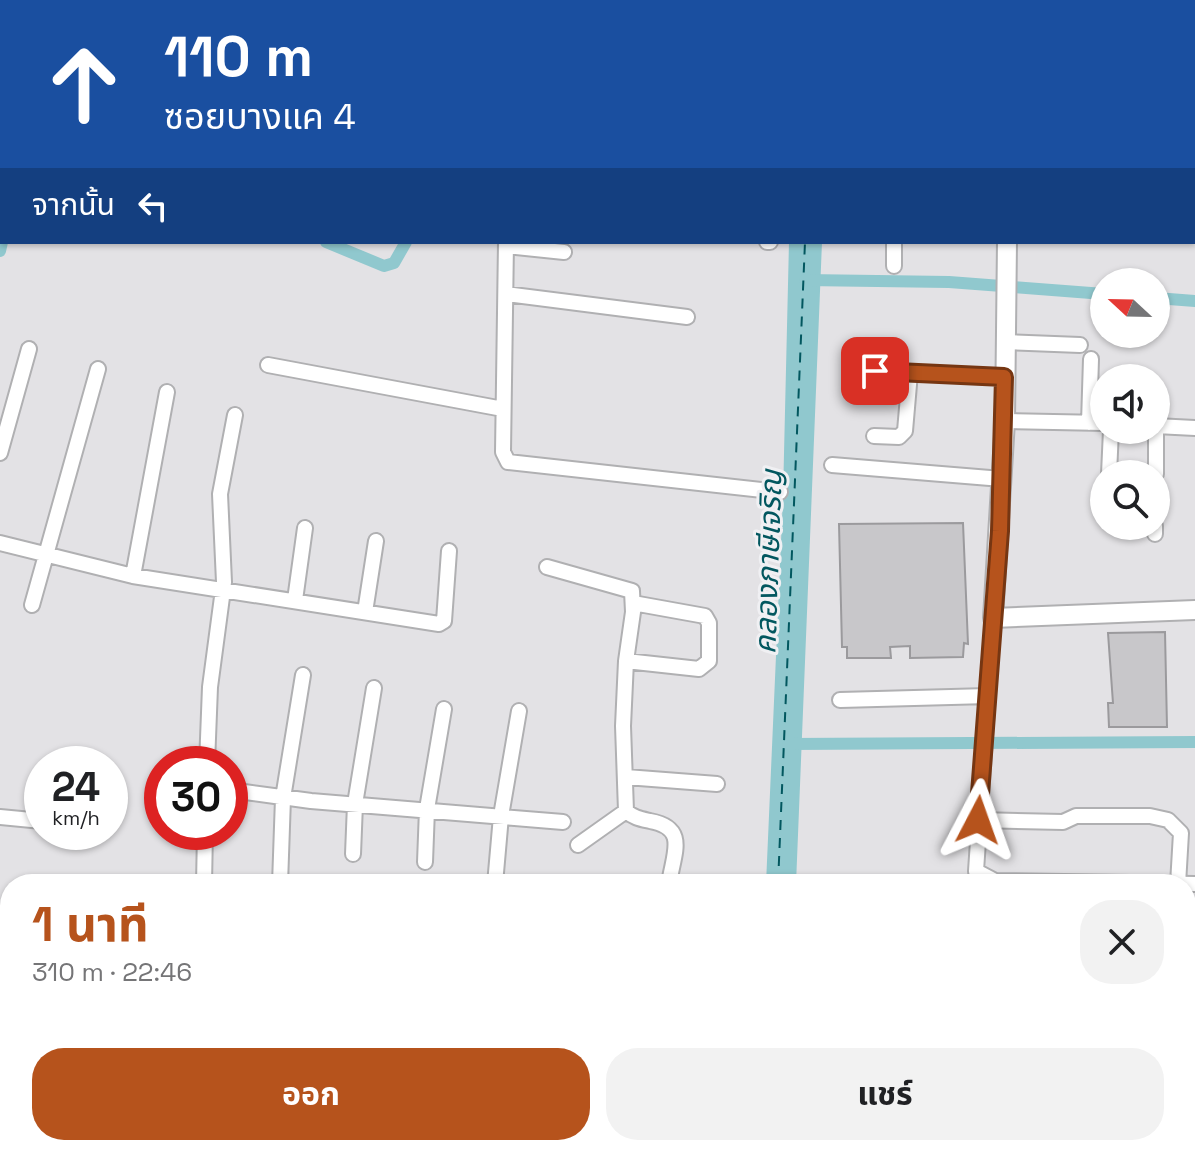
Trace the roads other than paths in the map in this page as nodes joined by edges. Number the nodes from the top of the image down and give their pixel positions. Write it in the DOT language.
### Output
graph roads {
  1 [pos="506,244"];
  2 [pos="894,244"];
  3 [pos="1007,244"];
  4 [pos="564,252"];
  5 [pos="894,266"];
  6 [pos="506,294"];
  7 [pos="687,317"];
  8 [pos="1005,342"];
  9 [pos="1080,345"];
  10 [pos="29,349"];
  11 [pos="1091,359"];
  12 [pos="1091,364"];
  13 [pos="268,365"];
  14 [pos="98,369"];
  15 [pos="875,371"];
  16 [pos="910,373"];
  17 [pos="1004,377"];
  18 [pos="167,392"];
  19 [pos="503,409"];
  20 [pos="235,415"];
  21 [pos="1005,421"];
  22 [pos="1090,423"];
  23 [pos="1170,427"];
  24 [pos="1195,428"];
  25 [pos="874,436"];
  26 [pos="0,453"];
  27 [pos="832,465"];
  28 [pos="1002,479"];
  29 [pos="780,492"];
  30 [pos="305,528"];
  31 [pos="376,541"];
  32 [pos="0,543"];
  33 [pos="449,551"];
  34 [pos="46,556"];
  35 [pos="547,567"];
  36 [pos="133,576"];
  37 [pos="224,591"];
  38 [pos="295,600"];
  39 [pos="633,603"];
  40 [pos="32,605"];
  41 [pos="1195,610"];
  42 [pos="365,612"];
  43 [pos="993,618"];
  44 [pos="626,661"];
  45 [pos="303,675"];
  46 [pos="374,688"];
  47 [pos="988,696"];
  48 [pos="840,700"];
  49 [pos="444,709"];
  50 [pos="519,711"];
  51 [pos="208,746"];
  52 [pos="626,777"];
  53 [pos="717,784"];
  54 [pos="248,793"];
  55 [pos="283,798"];
  56 [pos="355,804"];
  57 [pos="427,809"];
  58 [pos="626,811"];
  59 [pos="501,816"];
  60 [pos="0,817"];
  61 [pos="24,819"];
  62 [pos="978,820"];
  63 [pos="563,822"];
  64 [pos="578,845"];
  65 [pos="205,850"];
  66 [pos="353,854"];
  67 [pos="425,862"];
  68 [pos="204,874"];
  69 [pos="280,874"];
  70 [pos="496,874"];
  71 [pos="670,874"];
  72 [pos="982,874"];
  73 [pos="1179,874"];
  1 -- 4 [label="street"];
  1 -- 6 [label="street"];
  2 -- 5 [label="street"];
  3 -- 8 [label="street"];
  6 -- 7 [label="street"];
  6 -- 19 [label="street"];
  8 -- 9 [label="street"];
  8 -- 17 [label="street"];
  10 -- 26 [label="street"];
  11 -- 12 [label="street"];
  13 -- 19 [label="street"];
  14 -- 34 [label="street"];
  15 -- 16 [label="street"];
  16 -- 17 [label="street"];
  16 -- 25 [label="street"];
  17 -- 21 [label="street"];
  18 -- 36 [label="street"];
  19 -- 29 [label="street"];
  20 -- 37 [label="street"];
  21 -- 22 [label="street"];
  21 -- 28 [label="street"];
  23 -- 24 [label="street"];
  27 -- 28 [label="street"];
  28 -- 43 [label="street"];
  30 -- 38 [label="street"];
  31 -- 42 [label="street"];
  32 -- 34 [label="street"];
  33 -- 42 [label="street"];
  34 -- 36 [label="street"];
  34 -- 40 [label="street"];
  35 -- 39 [label="street"];
  36 -- 37 [label="street"];
  37 -- 38 [label="street"];
  37 -- 51 [label="street"];
  38 -- 42 [label="street"];
  39 -- 44 [label="street"];
  39 -- 44 [label="street"];
  41 -- 43 [label="street"];
  43 -- 47 [label="street"];
  44 -- 52 [label="street"];
  45 -- 55 [label="street"];
  46 -- 56 [label="street"];
  47 -- 48 [label="street"];
  47 -- 62 [label="street"];
  49 -- 57 [label="street"];
  50 -- 59 [label="street"];
  52 -- 53 [label="street"];
  52 -- 58 [label="street"];
  54 -- 55 [label="street"];
  55 -- 56 [label="street"];
  55 -- 69 [label="street"];
  56 -- 57 [label="street"];
  56 -- 66 [label="street"];
  57 -- 59 [label="street"];
  57 -- 67 [label="street"];
  58 -- 64 [label="street"];
  58 -- 71 [label="street"];
  59 -- 63 [label="street"];
  59 -- 70 [label="street"];
  60 -- 61 [label="street"];
  62 -- 72 [label="street"];
  62 -- 73 [label="street"];
  65 -- 68 [label="street"];
}
